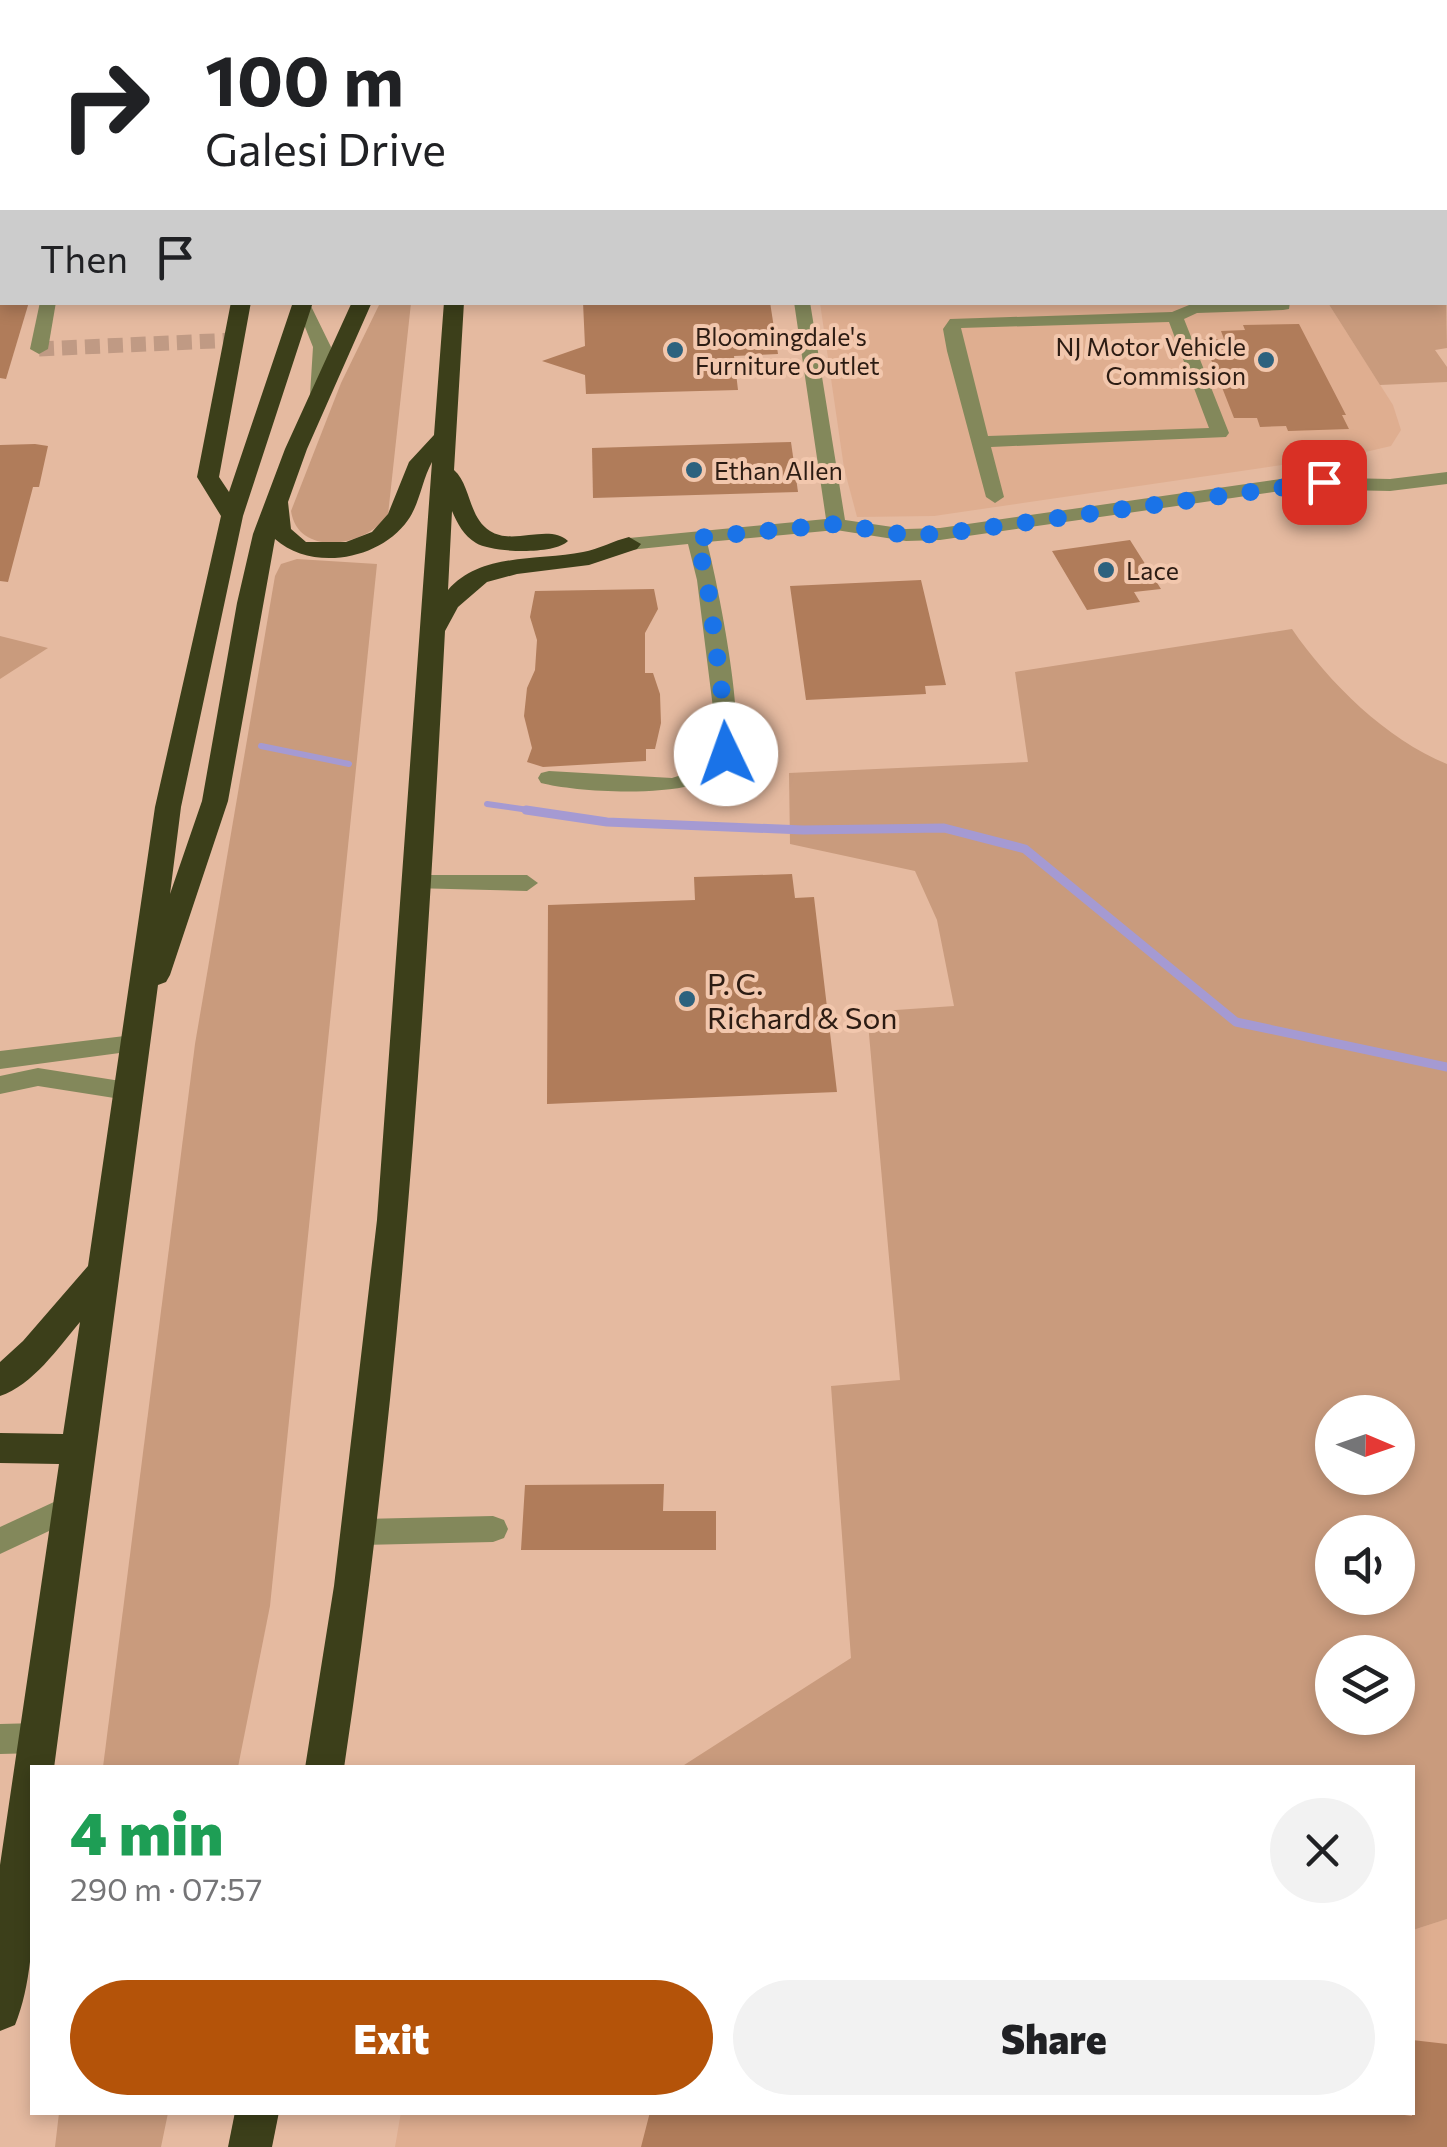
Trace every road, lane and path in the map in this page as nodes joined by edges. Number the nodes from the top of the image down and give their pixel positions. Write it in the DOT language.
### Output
graph roads {
  1 [pos="47,305"];
  2 [pos="240,305"];
  3 [pos="301,305"];
  4 [pos="303,305"];
  5 [pos="361,305"];
  6 [pos="454,305"];
  7 [pos="802,305"];
  8 [pos="1282,305"];
  9 [pos="1174,317"];
  10 [pos="38,349"];
  11 [pos="318,395"];
  12 [pos="980,442"];
  13 [pos="444,449"];
  14 [pos="1447,478"];
  15 [pos="994,496"];
  16 [pos="277,503"];
  17 [pos="232,516"];
  18 [pos="836,524"];
  19 [pos="696,538"];
  20 [pos="629,544"];
  21 [pos="430,644"];
  22 [pos="549,778"];
  23 [pos="419,883"];
  24 [pos="527,883"];
  25 [pos="133,1044"];
  26 [pos="0,1060"];
  27 [pos="0,1084"];
  28 [pos="127,1091"];
  29 [pos="102,1272"];
  30 [pos="0,1382"];
  31 [pos="0,1448"];
  32 [pos="78,1449"];
  33 [pos="69,1508"];
  34 [pos="494,1529"];
  35 [pos="362,1532"];
  36 [pos="0,1541"];
  37 [pos="24,1748"];
  38 [pos="324,1765"];
  39 [pos="30,1793"];
  40 [pos="0,2010"];
  41 [pos="256,2115"];
  42 [pos="250,2147"];
  1 -- 10 [label="street"];
  2 -- 17 [label="highway"];
  3 -- 17 [label="highway"];
  4 -- 11 [label="street"];
  5 -- 11 [label="highway"];
  6 -- 13 [label="highway"];
  7 -- 18 [label="street"];
  8 -- 9 [label="street"];
  9 -- 12 [label="street"];
  9 -- 12 [label="street"];
  11 -- 16 [label="highway"];
  12 -- 15 [label="street"];
  13 -- 16 [label="highway"];
  13 -- 20 [label="highway"];
  13 -- 21 [label="highway"];
  14 -- 18 [label="street"];
  16 -- 25 [label="highway"];
  17 -- 25 [label="highway"];
  18 -- 19 [label="street"];
  19 -- 20 [label="street"];
  19 -- 22 [label="street"];
  20 -- 21 [label="highway"];
  21 -- 23 [label="highway"];
  23 -- 24 [label="street"];
  23 -- 35 [label="highway"];
  25 -- 26 [label="street"];
  25 -- 28 [label="highway"];
  27 -- 28 [label="street"];
  28 -- 29 [label="highway"];
  29 -- 30 [label="highway"];
  29 -- 32 [label="highway"];
  31 -- 32 [label="highway"];
  32 -- 33 [label="highway"];
  33 -- 36 [label="street"];
  33 -- 37 [label="highway"];
  34 -- 35 [label="street"];
  35 -- 38 [label="highway"];
  39 -- 40 [label="highway"];
  41 -- 42 [label="highway"];
}
